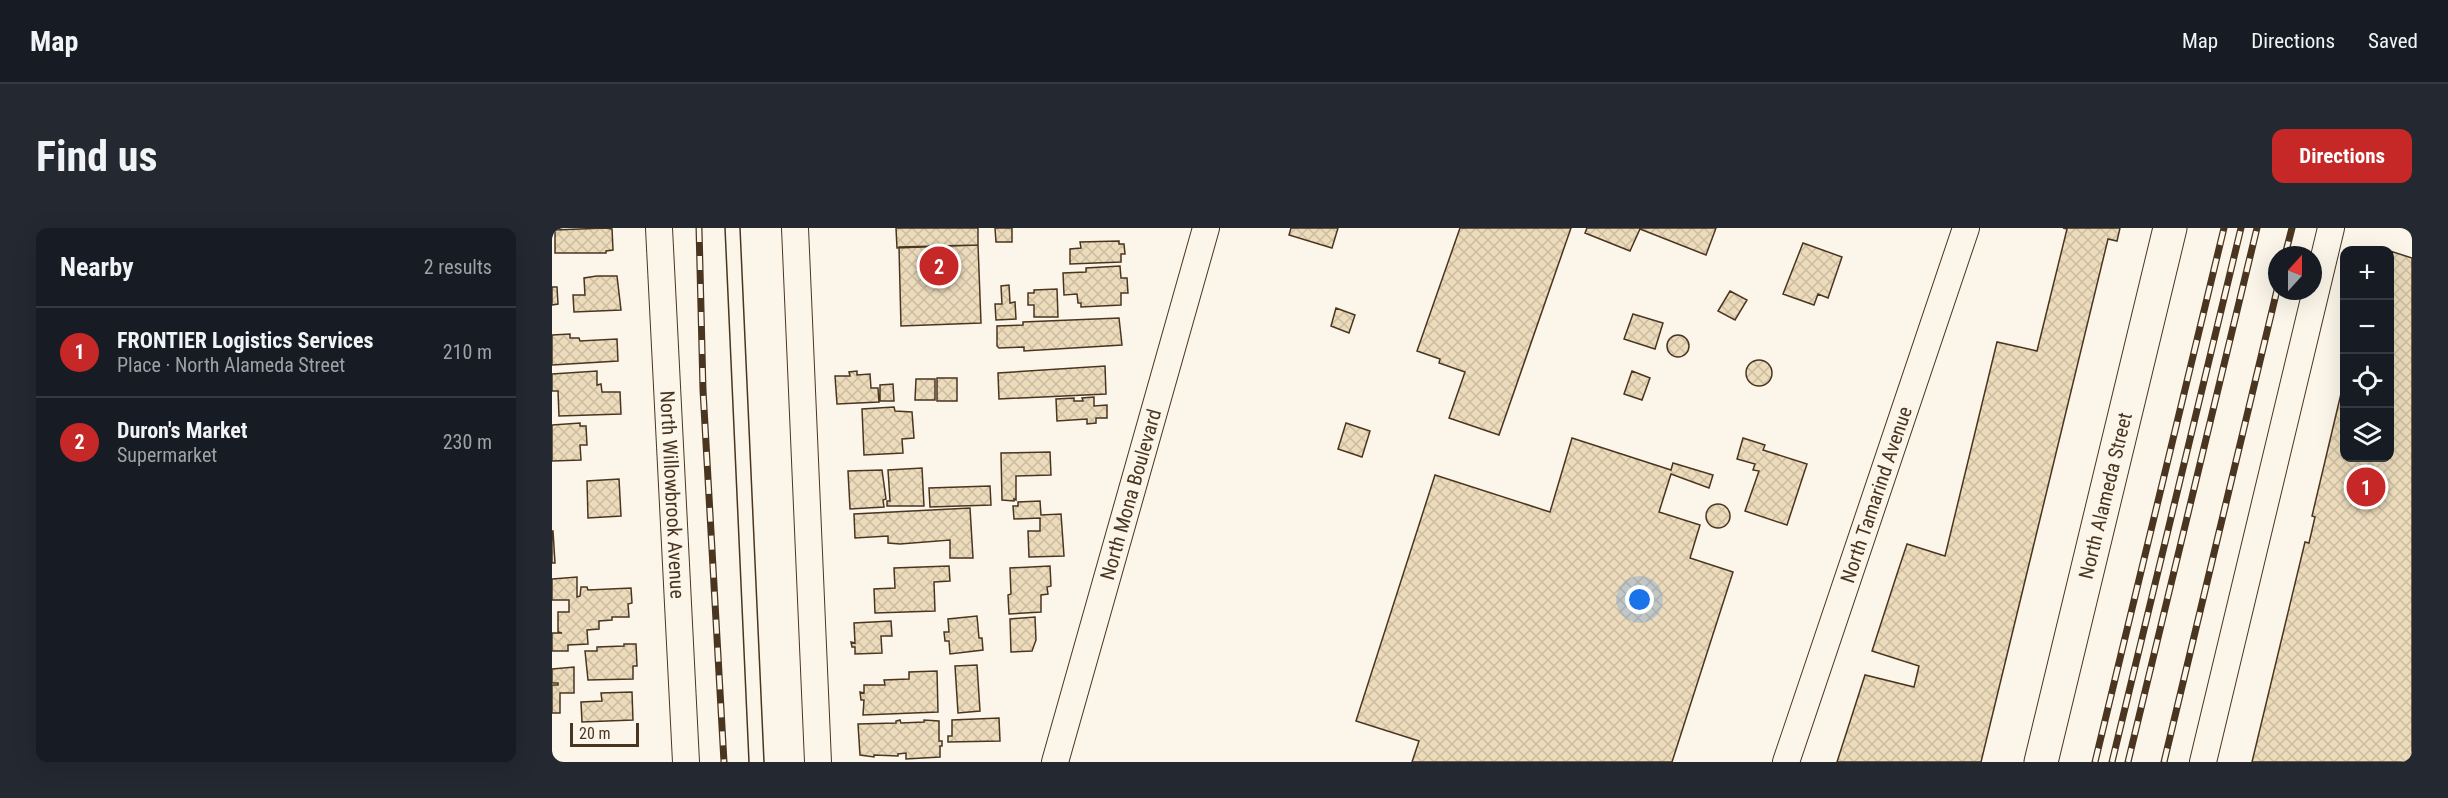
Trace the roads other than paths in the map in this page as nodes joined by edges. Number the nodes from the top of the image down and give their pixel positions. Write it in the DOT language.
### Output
graph roads {
  1 [pos="659,228"];
  2 [pos="795,228"];
  3 [pos="1191,228"];
  4 [pos="1206,228"];
  5 [pos="1966,228"];
  6 [pos="2170,228"];
  7 [pos="2331,228"];
  8 [pos="1194,266"];
  9 [pos="686,762"];
  10 [pos="818,762"];
  11 [pos="1055,762"];
  12 [pos="1786,762"];
  13 [pos="2041,762"];
  14 [pos="2203,762"];
  1 -- 9 [label="street, North Willowbrook Avenue"];
  2 -- 10 [label="street"];
  3 -- 8 [label="street"];
  4 -- 8 [label="street, North Mona Boulevard"];
  5 -- 12 [label="street, North Tamarind Avenue"];
  6 -- 13 [label="main road, North Alameda Street"];
  7 -- 14 [label="street"];
  8 -- 11 [label="street, North Mona Boulevard"];
}
